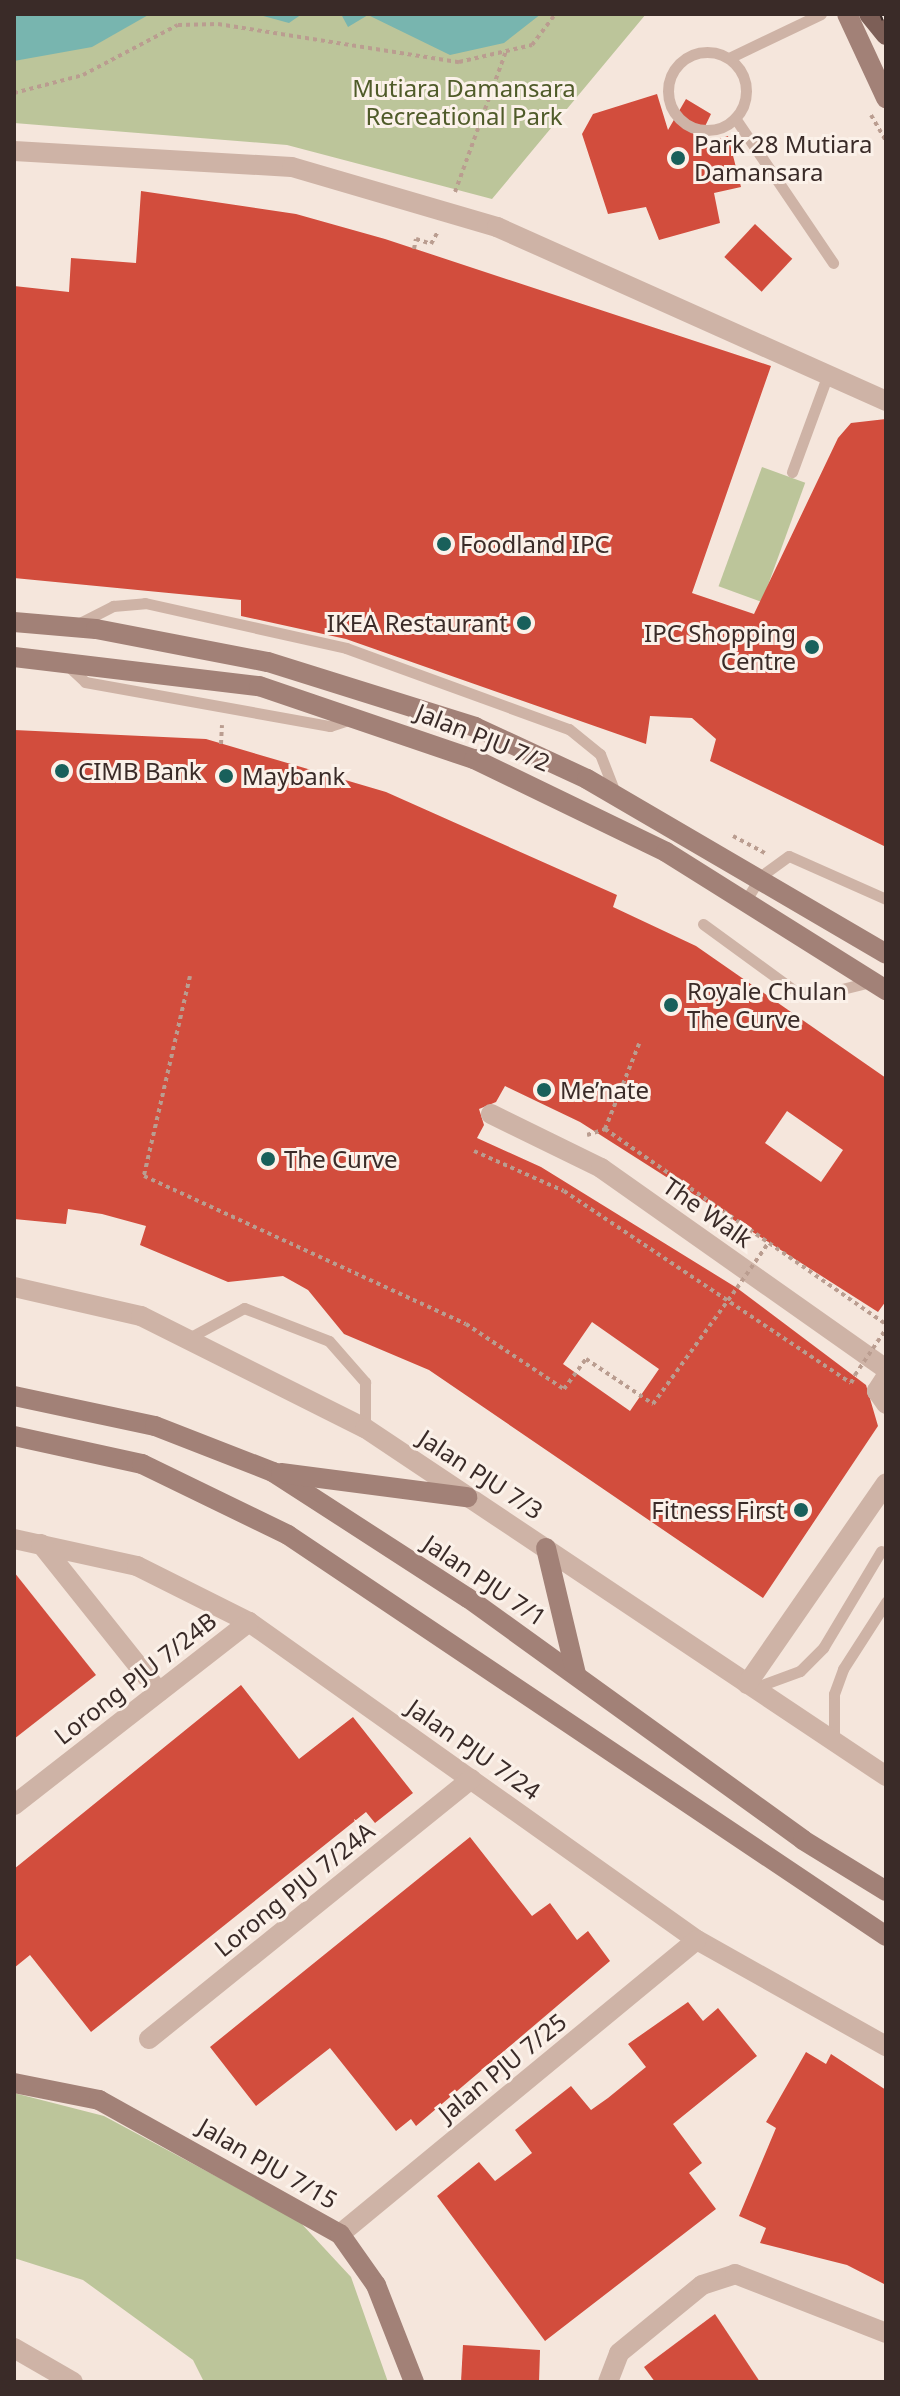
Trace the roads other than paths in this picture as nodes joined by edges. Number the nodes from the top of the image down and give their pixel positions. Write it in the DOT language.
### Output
graph roads {
  1 [pos="821,14"];
  2 [pos="847,14"];
  3 [pos="869,14"];
  4 [pos="886,35"];
  5 [pos="729,58"];
  6 [pos="886,98"];
  7 [pos="735,118"];
  8 [pos="14,151"];
  9 [pos="833,263"];
  10 [pos="827,377"];
  11 [pos="886,401"];
  12 [pos="792,472"];
  13 [pos="14,622"];
  14 [pos="72,627"];
  15 [pos="14,657"];
  16 [pos="616,795"];
  17 [pos="761,876"];
  18 [pos="886,899"];
  19 [pos="746,900"];
  20 [pos="703,924"];
  21 [pos="886,954"];
  22 [pos="880,985"];
  23 [pos="491,1114"];
  24 [pos="14,1287"];
  25 [pos="187,1340"];
  26 [pos="886,1369"];
  27 [pos="886,1377"];
  28 [pos="14,1396"];
  29 [pos="886,1404"];
  30 [pos="365,1428"];
  31 [pos="14,1436"];
  32 [pos="273,1472"];
  33 [pos="886,1483"];
  34 [pos="467,1497"];
  35 [pos="14,1539"];
  36 [pos="41,1544"];
  37 [pos="546,1548"];
  38 [pos="881,1551"];
  39 [pos="886,1602"];
  40 [pos="249,1622"];
  41 [pos="576,1674"];
  42 [pos="750,1686"];
  43 [pos="159,1692"];
  44 [pos="834,1742"];
  45 [pos="886,1776"];
  46 [pos="471,1779"];
  47 [pos="14,1805"];
  48 [pos="886,1891"];
  49 [pos="886,1936"];
  50 [pos="697,1940"];
  51 [pos="149,2039"];
  52 [pos="886,2046"];
  53 [pos="14,2083"];
  54 [pos="340,2234"];
  55 [pos="886,2333"];
  56 [pos="14,2348"];
  57 [pos="73,2382"];
  58 [pos="414,2382"];
  59 [pos="608,2382"];
  1 -- 5 [label="lane"];
  2 -- 6 [label="street"];
  3 -- 4 [label="main road"];
  5 -- 7 [label="lane"];
  5 -- 7 [label="lane"];
  7 -- 9 [label="lane"];
  8 -- 10 [label="street"];
  10 -- 11 [label="street"];
  10 -- 12 [label="lane"];
  13 -- 14 [label="street, Jalan PJU 7/2"];
  14 -- 16 [label="street, Jalan PJU 7/2"];
  14 -- 16 [label="lane"];
  15 -- 19 [label="street, Jalan PJU 7/2"];
  16 -- 17 [label="street, Jalan PJU 7/2"];
  17 -- 18 [label="lane"];
  17 -- 19 [label="lane"];
  17 -- 21 [label="street, Jalan PJU 7/2"];
  19 -- 22 [label="street, Jalan PJU 7/2"];
  20 -- 22 [label="lane"];
  23 -- 26 [label="street, The Walk"];
  24 -- 25 [label="street, Jalan PJU 7/3"];
  25 -- 30 [label="street, Jalan PJU 7/3"];
  25 -- 30 [label="lane"];
  27 -- 29 [label="street"];
  28 -- 32 [label="street, Jalan PJU 7/1"];
  30 -- 34 [label="street, Jalan PJU 7/3"];
  31 -- 49 [label="street"];
  32 -- 34 [label="street"];
  32 -- 41 [label="street, Jalan PJU 7/1"];
  33 -- 42 [label="street"];
  34 -- 37 [label="street, Jalan PJU 7/3"];
  35 -- 36 [label="street, Jalan PJU 7/24"];
  36 -- 40 [label="street, Jalan PJU 7/24"];
  36 -- 43 [label="street"];
  37 -- 41 [label="street"];
  37 -- 42 [label="street, Jalan PJU 7/3"];
  38 -- 42 [label="lane"];
  39 -- 44 [label="lane"];
  40 -- 43 [label="street, Lorong PJU 7/24B"];
  40 -- 46 [label="street, Jalan PJU 7/24"];
  41 -- 48 [label="street, Jalan PJU 7/1"];
  42 -- 44 [label="street, Jalan PJU 7/3"];
  43 -- 47 [label="street, Lorong PJU 7/24B"];
  44 -- 45 [label="street, Jalan PJU 7/3"];
  46 -- 50 [label="street, Jalan PJU 7/24"];
  46 -- 51 [label="street, Lorong PJU 7/24A"];
  50 -- 52 [label="street, Jalan PJU 7/24"];
  50 -- 54 [label="street, Jalan PJU 7/25"];
  53 -- 54 [label="street, Jalan PJU 7/15"];
  54 -- 58 [label="street, Jalan PJU 7/15"];
  55 -- 59 [label="street"];
  56 -- 57 [label="street"];
}
